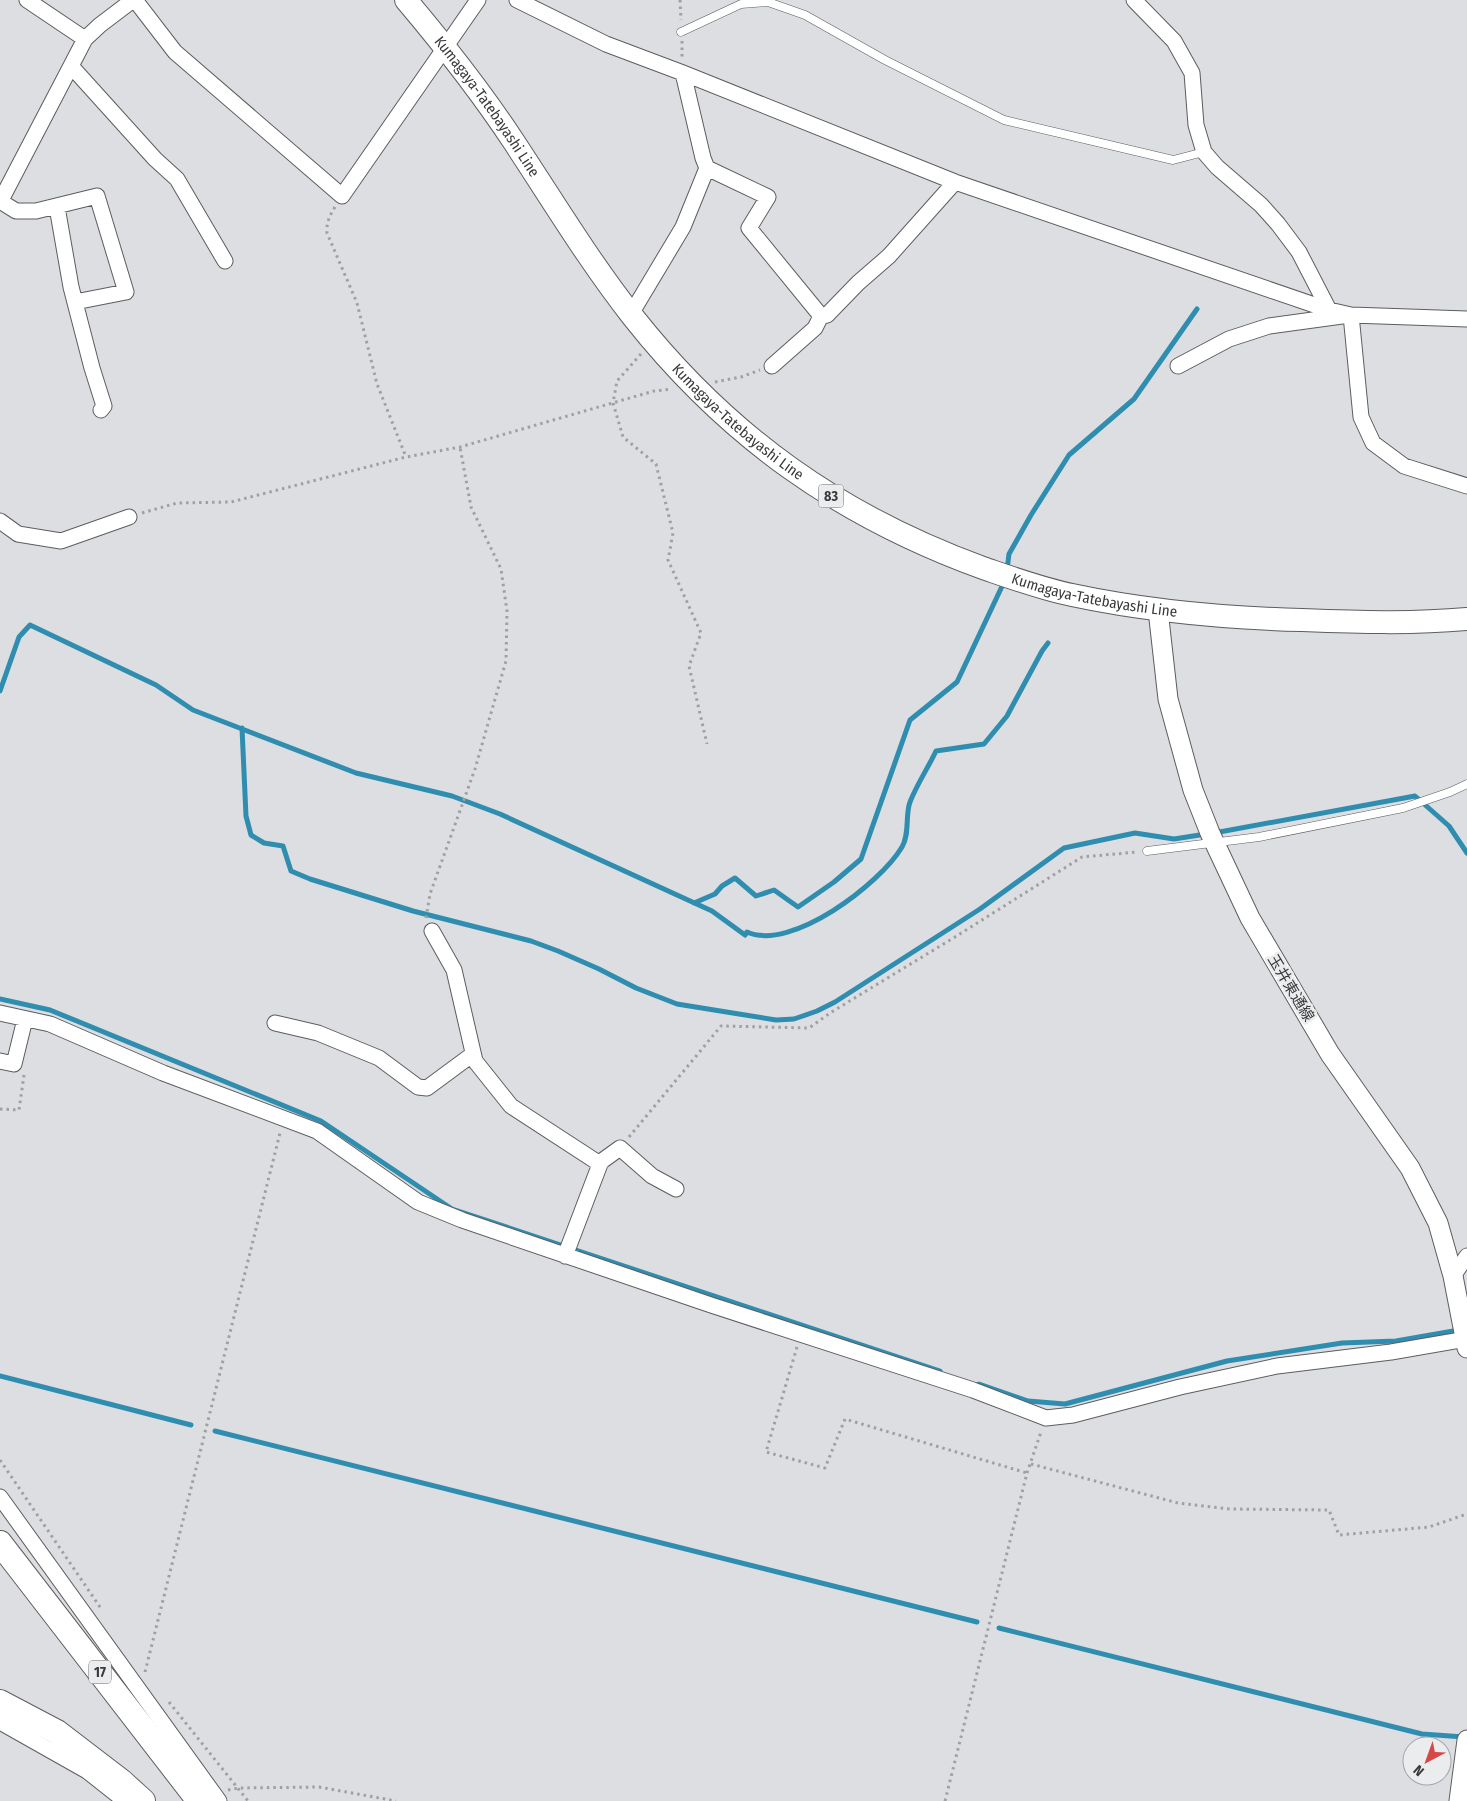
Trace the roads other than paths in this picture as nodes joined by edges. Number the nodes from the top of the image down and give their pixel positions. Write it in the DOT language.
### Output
graph roads {
  1 [pos="27,0"];
  2 [pos="134,0"];
  3 [pos="406,0"];
  4 [pos="478,0"];
  5 [pos="517,0"];
  6 [pos="1134,0"];
  7 [pos="681,32"];
  8 [pos="85,39"];
  9 [pos="445,46"];
  10 [pos="71,66"];
  11 [pos="683,73"];
  12 [pos="1204,152"];
  13 [pos="706,168"];
  14 [pos="955,182"];
  15 [pos="0,201"];
  16 [pos="57,207"];
  17 [pos="225,261"];
  18 [pos="75,302"];
  19 [pos="1330,310"];
  20 [pos="631,314"];
  21 [pos="1351,314"];
  22 [pos="821,316"];
  23 [pos="1467,319"];
  24 [pos="772,366"];
  25 [pos="1178,366"];
  26 [pos="101,410"];
  27 [pos="1467,486"];
  28 [pos="129,517"];
  29 [pos="0,521"];
  30 [pos="1158,610"];
  31 [pos="1467,619"];
  32 [pos="1467,784"];
  33 [pos="1215,842"];
  34 [pos="1147,851"];
  35 [pos="432,931"];
  36 [pos="0,1013"];
  37 [pos="25,1019"];
  38 [pos="275,1023"];
  39 [pos="473,1054"];
  40 [pos="0,1061"];
  41 [pos="600,1164"];
  42 [pos="676,1189"];
  43 [pos="565,1255"];
  44 [pos="1467,1256"];
  45 [pos="1453,1276"];
  46 [pos="1465,1338"];
  47 [pos="0,1497"];
  48 [pos="0,1543"];
  49 [pos="0,1702"];
  50 [pos="0,1722"];
  51 [pos="1467,1741"];
  52 [pos="208,1799"];
  53 [pos="125,1801"];
  54 [pos="143,1801"];
  55 [pos="1459,1801"];
  1 -- 8 [label="street"];
  2 -- 8 [label="street"];
  2 -- 9 [label="street"];
  3 -- 9 [label="main road, Kumagaya-Tatebayashi Line / 83"];
  4 -- 9 [label="street"];
  5 -- 11 [label="street"];
  6 -- 12 [label="street"];
  7 -- 12 [label="lane"];
  8 -- 10 [label="street"];
  9 -- 20 [label="main road, Kumagaya-Tatebayashi Line / 83"];
  10 -- 15 [label="street"];
  10 -- 17 [label="street"];
  11 -- 13 [label="street"];
  11 -- 14 [label="street"];
  12 -- 19 [label="street"];
  13 -- 20 [label="street"];
  13 -- 22 [label="street"];
  14 -- 19 [label="street"];
  14 -- 22 [label="street"];
  15 -- 16 [label="street"];
  16 -- 18 [label="street"];
  16 -- 18 [label="street"];
  18 -- 26 [label="street"];
  19 -- 21 [label="street"];
  20 -- 30 [label="main road, Kumagaya-Tatebayashi Line / 83"];
  21 -- 23 [label="street"];
  21 -- 25 [label="street"];
  21 -- 27 [label="street"];
  22 -- 24 [label="street"];
  28 -- 29 [label="street"];
  30 -- 31 [label="main road, Kumagaya-Tatebayashi Line / 83"];
  30 -- 33 [label="street, 玉井東通線"];
  32 -- 33 [label="lane"];
  33 -- 34 [label="lane"];
  33 -- 45 [label="street, 玉井東通線"];
  35 -- 39 [label="street"];
  36 -- 37 [label="street"];
  37 -- 40 [label="street"];
  37 -- 43 [label="street"];
  38 -- 39 [label="street"];
  39 -- 41 [label="street"];
  41 -- 42 [label="street"];
  41 -- 43 [label="street"];
  43 -- 46 [label="street"];
  44 -- 45 [label="street"];
  45 -- 46 [label="street, 玉井東通線"];
  47 -- 52 [label="street"];
  48 -- 52 [label="highway, 17"];
  49 -- 54 [label="highway"];
  50 -- 53 [label="street"];
  51 -- 55 [label="street"];
}
